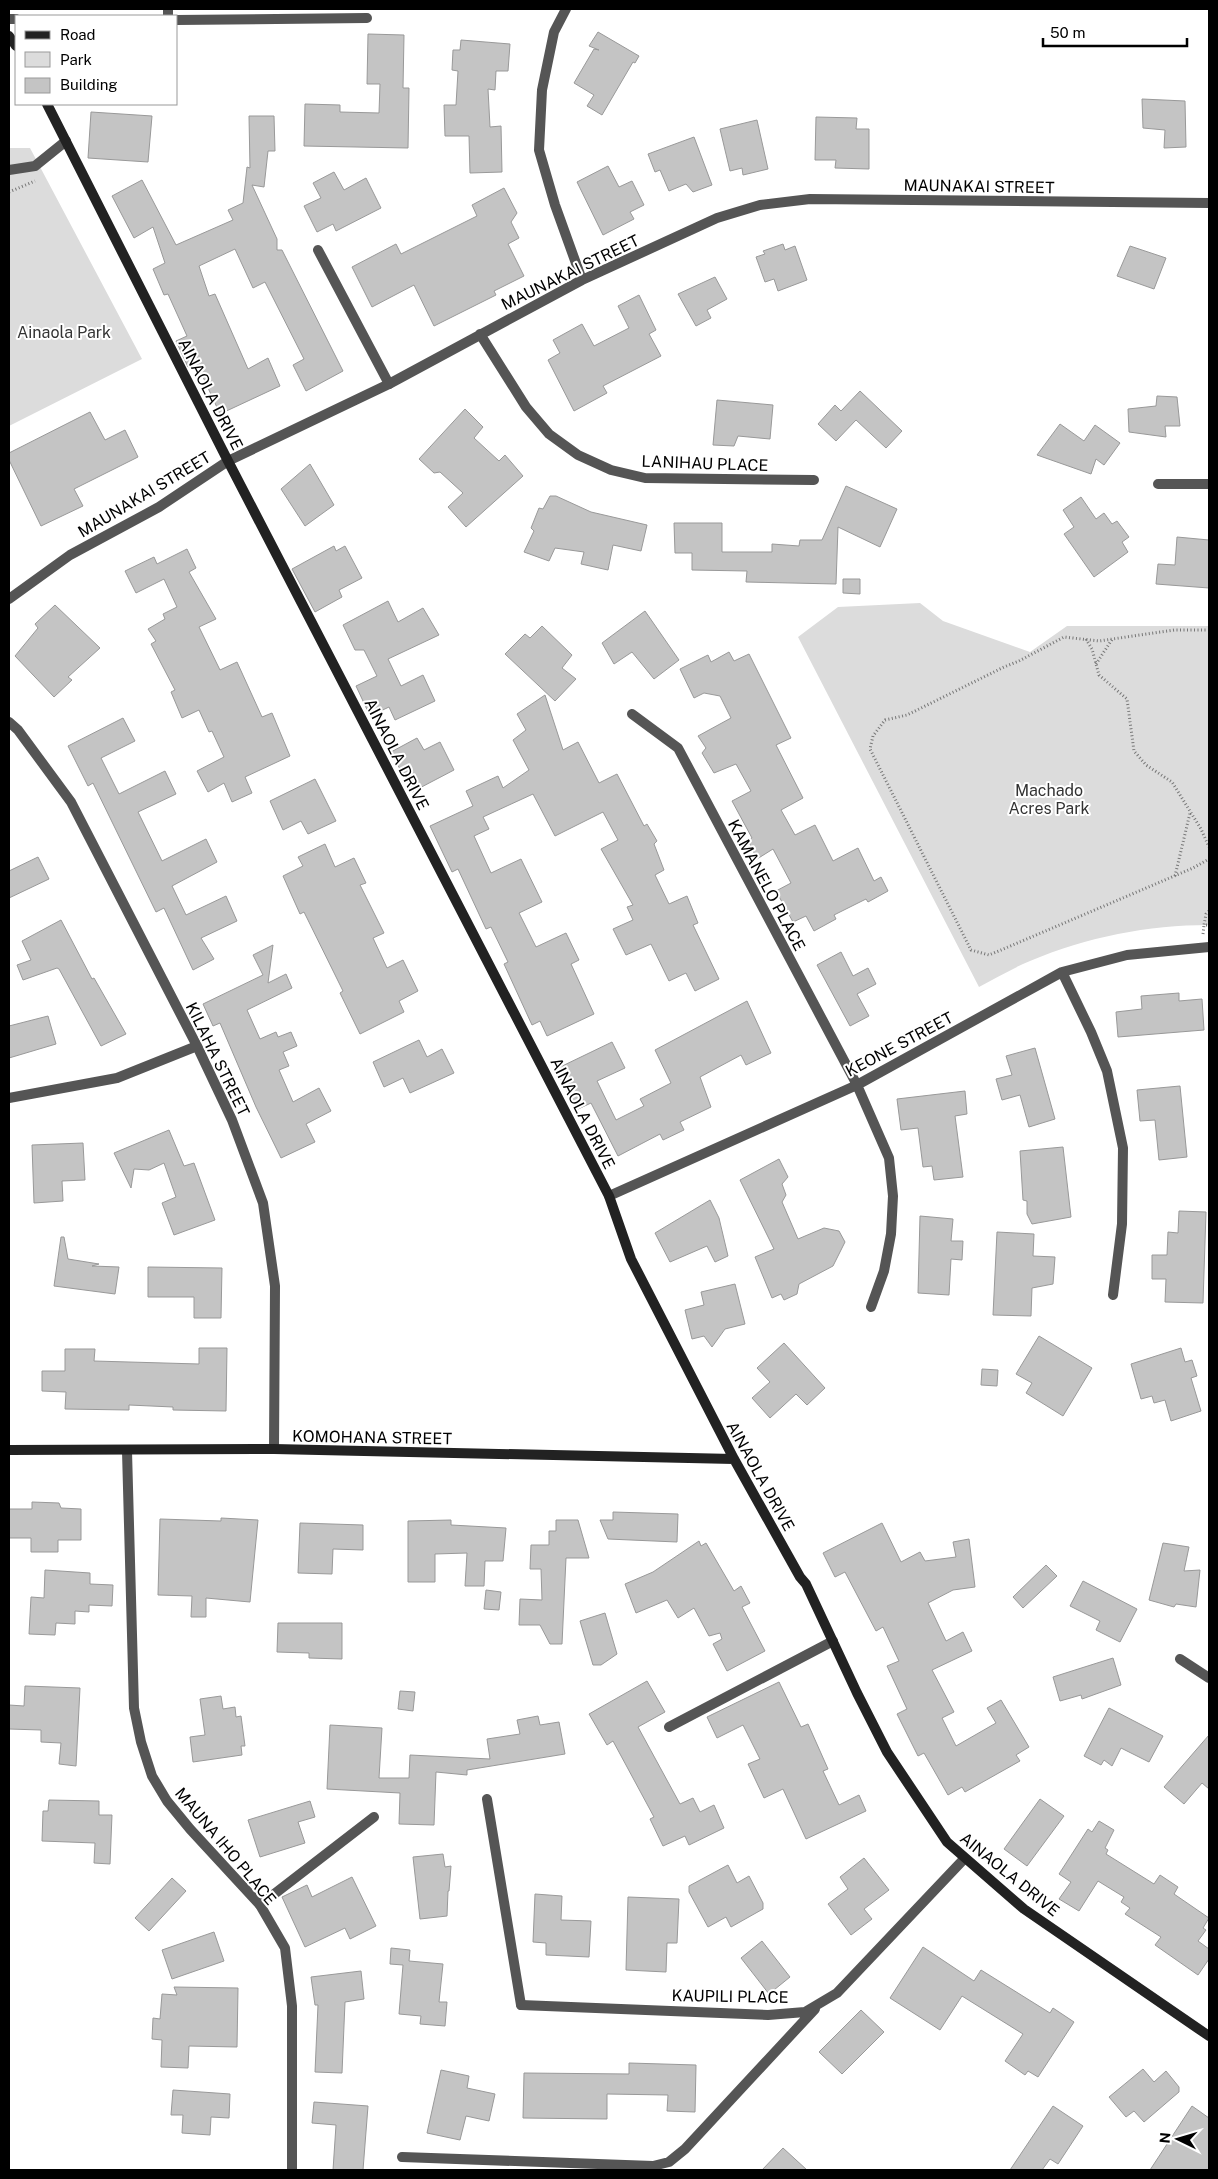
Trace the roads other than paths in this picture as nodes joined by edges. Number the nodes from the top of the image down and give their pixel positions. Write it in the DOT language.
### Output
graph roads {
  1 [pos="566,9"];
  2 [pos="368,18"];
  3 [pos="178,20"];
  4 [pos="48,105"];
  5 [pos="66,141"];
  6 [pos="9,170"];
  7 [pos="1209,203"];
  8 [pos="318,250"];
  9 [pos="582,280"];
  10 [pos="480,334"];
  11 [pos="389,384"];
  12 [pos="228,461"];
  13 [pos="814,480"];
  14 [pos="1158,484"];
  15 [pos="1209,484"];
  16 [pos="9,599"];
  17 [pos="632,714"];
  18 [pos="9,722"];
  19 [pos="1209,947"];
  20 [pos="1062,972"];
  21 [pos="197,1046"];
  22 [pos="857,1085"];
  23 [pos="9,1098"];
  24 [pos="609,1196"];
  25 [pos="1113,1296"];
  26 [pos="871,1307"];
  27 [pos="274,1449"];
  28 [pos="9,1450"];
  29 [pos="127,1451"];
  30 [pos="734,1459"];
  31 [pos="833,1641"];
  32 [pos="1180,1659"];
  33 [pos="1209,1678"];
  34 [pos="669,1726"];
  35 [pos="487,1799"];
  36 [pos="374,1816"];
  37 [pos="964,1858"];
  38 [pos="260,1905"];
  39 [pos="821,2002"];
  40 [pos="1209,2036"];
  41 [pos="402,2157"];
  42 [pos="292,2170"];
  1 -- 9 [label="street"];
  2 -- 3 [label="street"];
  4 -- 5 [label="street, AINAOLA DRIVE"];
  5 -- 6 [label="street"];
  5 -- 12 [label="street, AINAOLA DRIVE"];
  7 -- 9 [label="street, MAUNAKAI STREET"];
  8 -- 11 [label="street"];
  9 -- 10 [label="street, MAUNAKAI STREET"];
  10 -- 11 [label="street, MAUNAKAI STREET"];
  10 -- 13 [label="street, LANIHAU PLACE"];
  11 -- 12 [label="street, MAUNAKAI STREET"];
  12 -- 16 [label="street, MAUNAKAI STREET"];
  12 -- 24 [label="street, AINAOLA DRIVE"];
  14 -- 15 [label="street"];
  17 -- 22 [label="street, KAMANELO PLACE"];
  18 -- 21 [label="street, KILAHA STREET"];
  19 -- 20 [label="street, KEONE STREET"];
  20 -- 22 [label="street, KEONE STREET"];
  20 -- 25 [label="street"];
  21 -- 23 [label="street"];
  21 -- 27 [label="street, KILAHA STREET"];
  22 -- 24 [label="street, KEONE STREET"];
  22 -- 26 [label="street, KAMANELO PLACE"];
  24 -- 30 [label="street, AINAOLA DRIVE"];
  27 -- 29 [label="street, KOMOHANA STREET"];
  27 -- 30 [label="street, KOMOHANA STREET"];
  28 -- 29 [label="street, KOMOHANA STREET"];
  29 -- 38 [label="street, MAUNA IHO PLACE"];
  30 -- 31 [label="street, AINAOLA DRIVE"];
  31 -- 34 [label="street"];
  31 -- 37 [label="street, AINAOLA DRIVE"];
  32 -- 33 [label="street"];
  35 -- 39 [label="street, KAUPILI PLACE"];
  36 -- 38 [label="street"];
  37 -- 39 [label="street, KAUPILI PLACE"];
  37 -- 40 [label="street, AINAOLA DRIVE"];
  38 -- 42 [label="street, MAUNA IHO PLACE"];
  39 -- 41 [label="street"];
}
